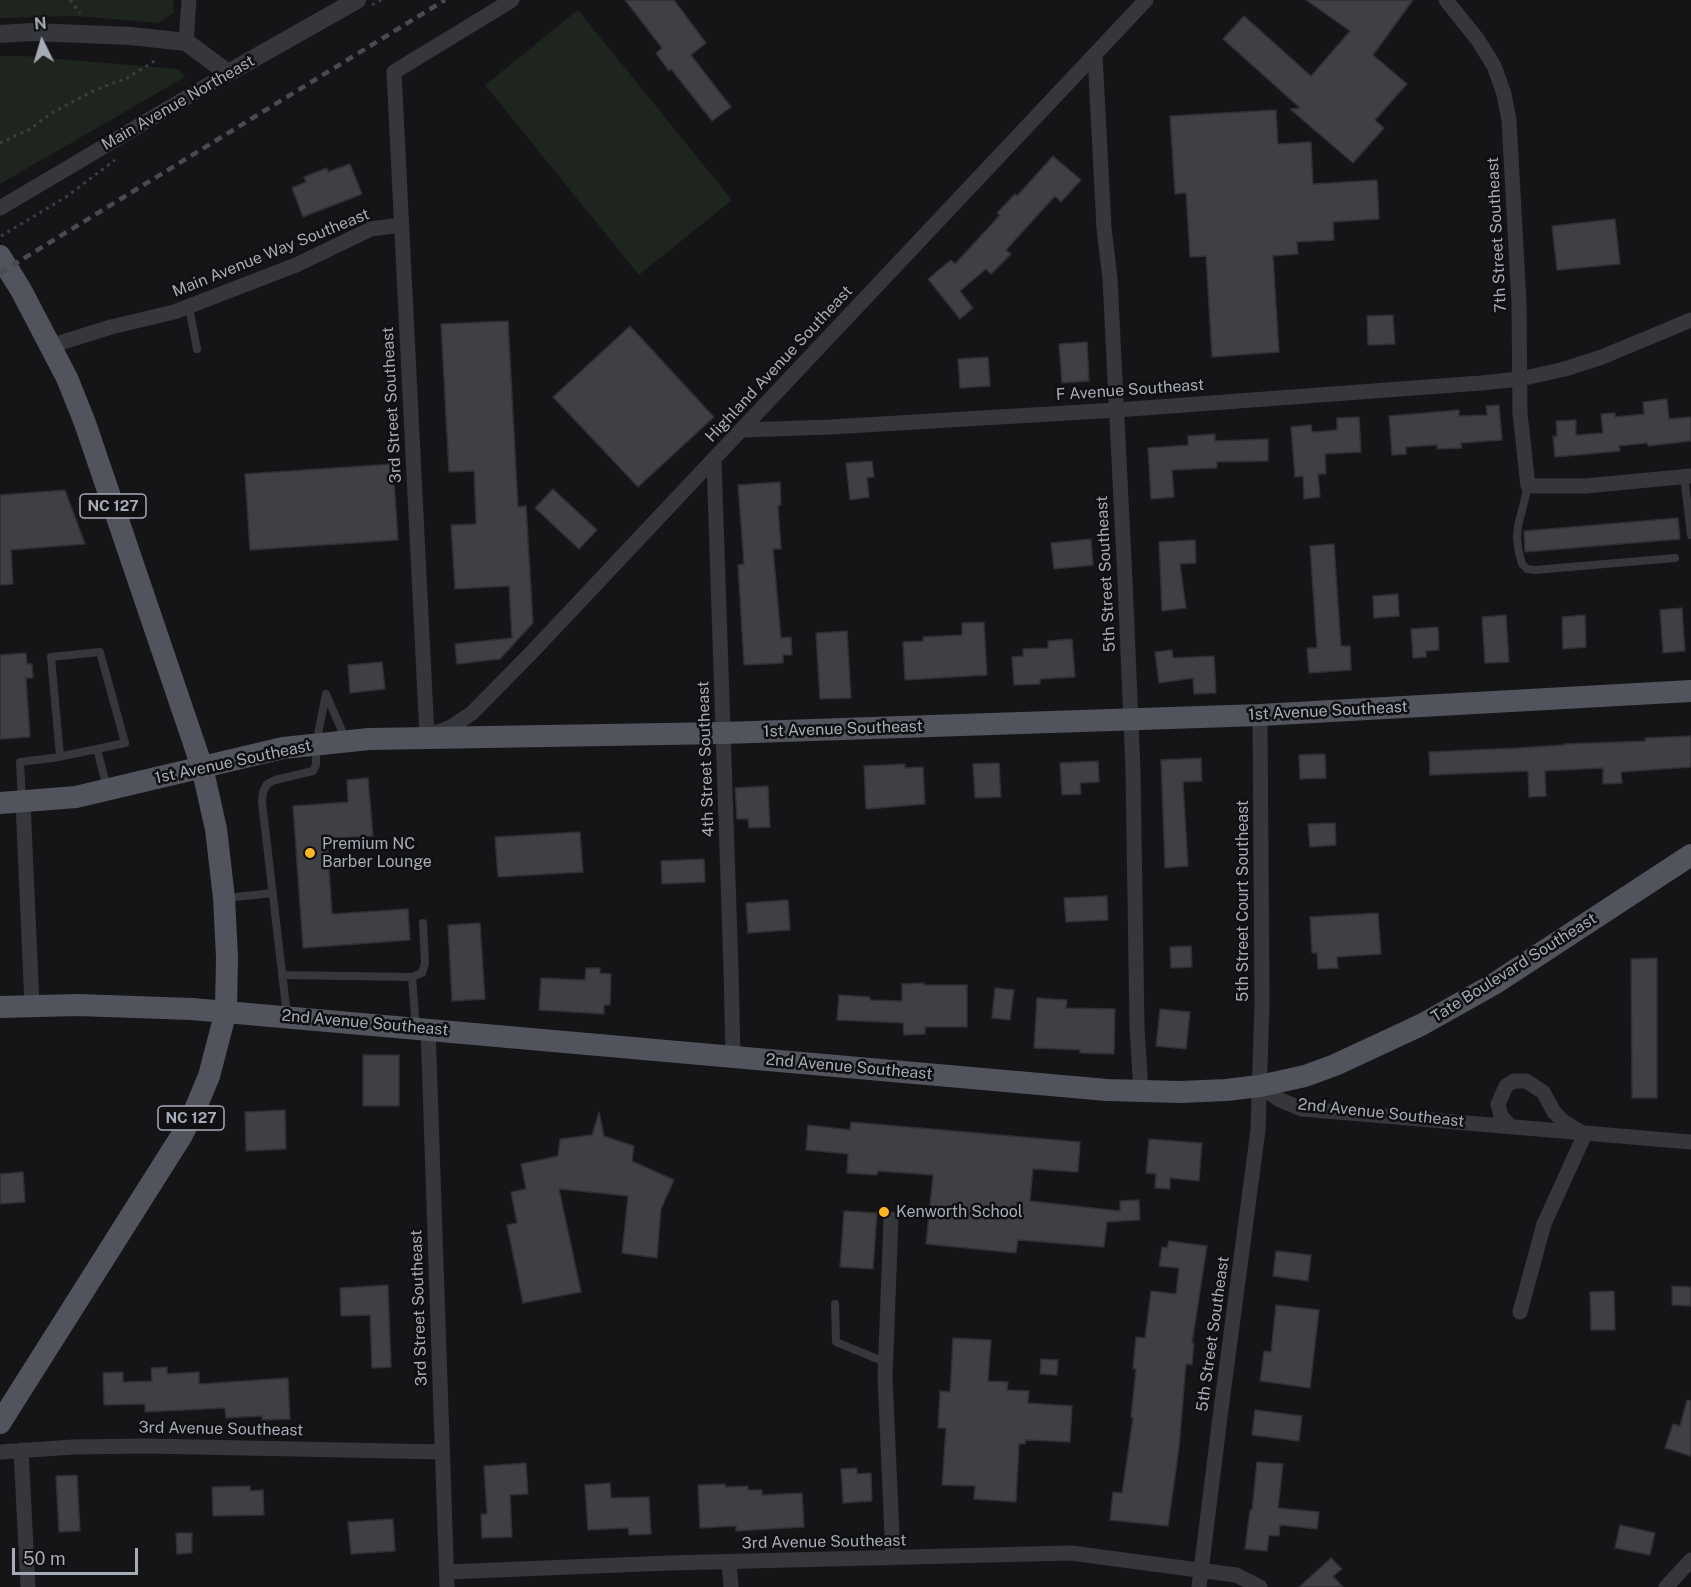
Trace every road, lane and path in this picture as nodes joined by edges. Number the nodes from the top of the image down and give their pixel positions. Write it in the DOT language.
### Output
graph roads {
  1 [pos="70,0"];
  2 [pos="189,0"];
  3 [pos="357,0"];
  4 [pos="512,0"];
  5 [pos="1146,0"];
  6 [pos="1446,0"];
  7 [pos="80,13"];
  8 [pos="0,34"];
  9 [pos="186,42"];
  10 [pos="1095,55"];
  11 [pos="156,60"];
  12 [pos="228,73"];
  13 [pos="0,143"];
  14 [pos="48,207"];
  15 [pos="0,208"];
  16 [pos="401,225"];
  17 [pos="0,236"];
  18 [pos="0,256"];
  19 [pos="189,307"];
  20 [pos="1691,320"];
  21 [pos="50,346"];
  22 [pos="197,349"];
  23 [pos="1520,379"];
  24 [pos="1117,410"];
  25 [pos="742,430"];
  26 [pos="714,460"];
  27 [pos="1688,476"];
  28 [pos="1528,486"];
  29 [pos="1691,535"];
  30 [pos="1675,558"];
  31 [pos="1691,691"];
  32 [pos="1260,715"];
  33 [pos="1130,719"];
  34 [pos="723,733"];
  35 [pos="427,736"];
  36 [pos="346,741"];
  37 [pos="316,744"];
  38 [pos="97,749"];
  39 [pos="60,756"];
  40 [pos="202,766"];
  41 [pos="107,789"];
  42 [pos="23,802"];
  43 [pos="0,803"];
  44 [pos="1691,855"];
  45 [pos="273,893"];
  46 [pos="224,898"];
  47 [pos="423,923"];
  48 [pos="282,975"];
  49 [pos="412,977"];
  50 [pos="32,1005"];
  51 [pos="0,1006"];
  52 [pos="226,1011"];
  53 [pos="287,1016"];
  54 [pos="422,1028"];
  55 [pos="733,1057"];
  56 [pos="1260,1086"];
  57 [pos="1141,1092"];
  58 [pos="1510,1126"];
  59 [pos="1585,1134"];
  60 [pos="1691,1142"];
  61 [pos="891,1219"];
  62 [pos="835,1304"];
  63 [pos="1521,1312"];
  64 [pos="885,1362"];
  65 [pos="0,1423"];
  66 [pos="21,1450"];
  67 [pos="0,1452"];
  68 [pos="442,1452"];
  69 [pos="893,1558"];
  70 [pos="1691,1560"];
  71 [pos="729,1562"];
  72 [pos="1202,1570"];
  73 [pos="447,1580"];
  74 [pos="28,1587"];
  75 [pos="731,1587"];
  76 [pos="1199,1587"];
  77 [pos="1260,1587"];
  78 [pos="1666,1587"];
  1 -- 7 [label="path"];
  2 -- 9 [label="street"];
  3 -- 12 [label="street, Main Avenue Northeast"];
  4 -- 16 [label="street, 3rd Street Southeast"];
  5 -- 10 [label="street, Highland Avenue Southeast"];
  6 -- 23 [label="street, 7th Street Southeast"];
  8 -- 9 [label="street"];
  9 -- 12 [label="street"];
  10 -- 24 [label="street, 5th Street Southeast"];
  10 -- 25 [label="street, Highland Avenue Southeast"];
  11 -- 13 [label="path"];
  12 -- 15 [label="street, Main Avenue Northeast"];
  14 -- 17 [label="path"];
  16 -- 19 [label="street, Main Avenue Way Southeast"];
  16 -- 35 [label="street, 3rd Street Southeast"];
  18 -- 21 [label="main road, NC 127"];
  19 -- 21 [label="street, Main Avenue Way Southeast"];
  19 -- 22 [label="lane"];
  20 -- 23 [label="street, F Avenue Southeast"];
  21 -- 40 [label="main road, NC 127"];
  23 -- 24 [label="street, F Avenue Southeast"];
  23 -- 28 [label="street, 7th Street Southeast"];
  24 -- 25 [label="street, F Avenue Southeast"];
  24 -- 33 [label="street, 5th Street Southeast"];
  25 -- 26 [label="street, Highland Avenue Southeast"];
  26 -- 34 [label="street, 4th Street Southeast"];
  26 -- 35 [label="street, Highland Avenue Southeast"];
  27 -- 28 [label="street"];
  27 -- 29 [label="lane"];
  28 -- 30 [label="lane"];
  31 -- 32 [label="main road, 1st Avenue Southeast"];
  32 -- 33 [label="main road, 1st Avenue Southeast"];
  32 -- 56 [label="street, 5th Street Court Southeast"];
  33 -- 34 [label="main road, 1st Avenue Southeast"];
  33 -- 57 [label="street, 5th Street Southeast"];
  34 -- 35 [label="main road, 1st Avenue Southeast"];
  34 -- 55 [label="street, 4th Street Southeast"];
  35 -- 36 [label="main road, 1st Avenue Southeast"];
  36 -- 37 [label="main road, 1st Avenue Southeast"];
  36 -- 37 [label="lane"];
  37 -- 40 [label="main road, 1st Avenue Southeast"];
  37 -- 45 [label="lane"];
  38 -- 39 [label="lane"];
  38 -- 39 [label="lane"];
  38 -- 41 [label="lane"];
  39 -- 42 [label="lane"];
  40 -- 41 [label="main road, 1st Avenue Southeast"];
  40 -- 46 [label="main road, NC 127"];
  41 -- 42 [label="main road, 1st Avenue Southeast"];
  42 -- 43 [label="main road, 1st Avenue Southeast"];
  42 -- 50 [label="street"];
  44 -- 56 [label="main road, Tate Boulevard Southeast"];
  45 -- 46 [label="lane"];
  45 -- 48 [label="lane"];
  46 -- 52 [label="main road, NC 127"];
  47 -- 49 [label="lane"];
  48 -- 49 [label="lane"];
  48 -- 53 [label="lane"];
  49 -- 54 [label="lane"];
  50 -- 51 [label="main road, 2nd Avenue Southeast"];
  50 -- 52 [label="main road, 2nd Avenue Southeast"];
  52 -- 53 [label="main road, 2nd Avenue Southeast"];
  52 -- 65 [label="main road, NC 127"];
  53 -- 54 [label="main road, 2nd Avenue Southeast"];
  54 -- 55 [label="main road, 2nd Avenue Southeast"];
  54 -- 68 [label="street, 3rd Street Southeast"];
  55 -- 57 [label="main road, 2nd Avenue Southeast"];
  56 -- 57 [label="main road, 2nd Avenue Southeast"];
  56 -- 58 [label="street, 2nd Avenue Southeast"];
  56 -- 72 [label="street, 5th Street Southeast"];
  58 -- 59 [label="street, 2nd Avenue Southeast"];
  58 -- 59 [label="street"];
  59 -- 60 [label="street, 2nd Avenue Southeast"];
  59 -- 63 [label="street"];
  61 -- 64 [label="street"];
  62 -- 64 [label="lane"];
  64 -- 69 [label="street"];
  66 -- 67 [label="street, 3rd Avenue Southeast"];
  66 -- 68 [label="street, 3rd Avenue Southeast"];
  66 -- 74 [label="street"];
  68 -- 73 [label="street, 3rd Street Southeast"];
  69 -- 71 [label="street, 3rd Avenue Southeast"];
  69 -- 72 [label="street, 3rd Avenue Southeast"];
  70 -- 78 [label="street"];
  71 -- 73 [label="street, 3rd Avenue Southeast"];
  71 -- 75 [label="street"];
  72 -- 76 [label="street, 5th Street Southeast"];
  72 -- 77 [label="street, 3rd Avenue Southeast"];
}
